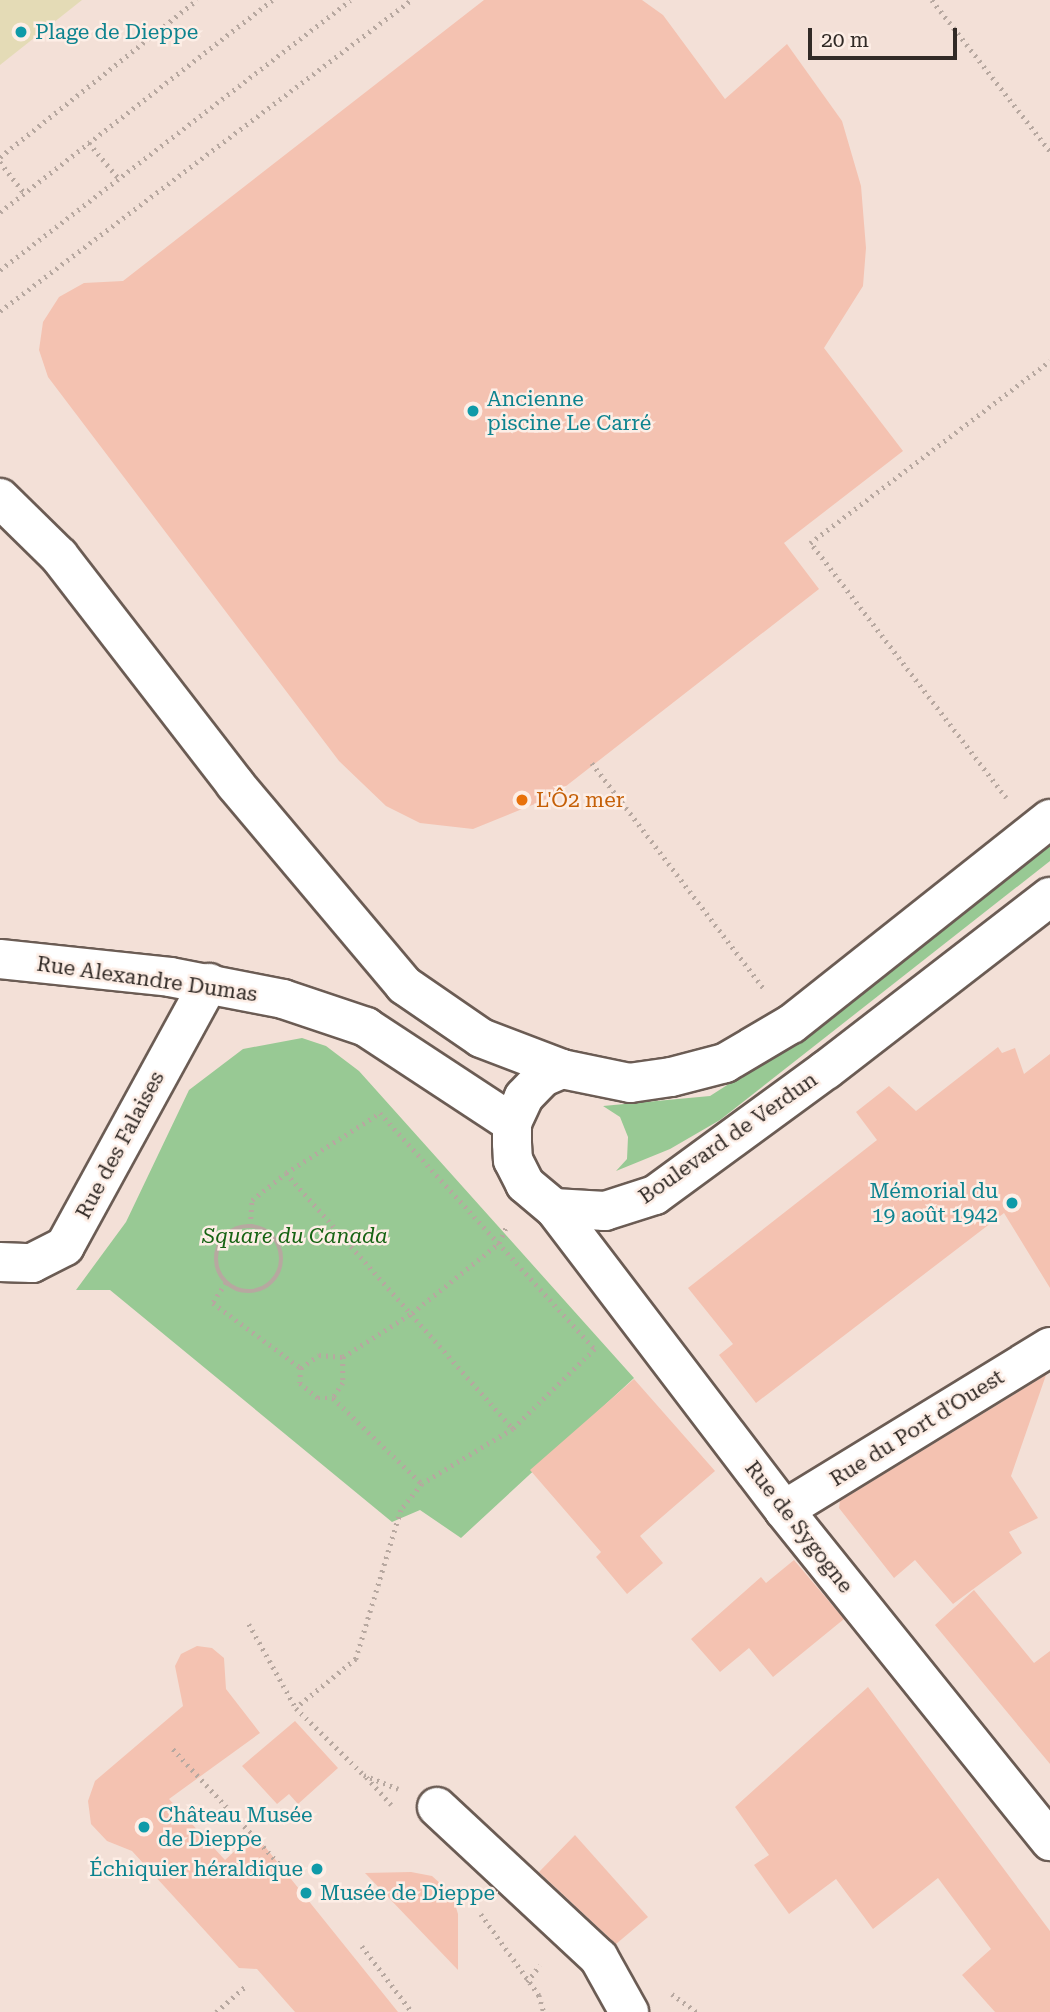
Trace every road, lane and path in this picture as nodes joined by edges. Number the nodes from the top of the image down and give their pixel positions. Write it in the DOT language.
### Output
graph roads {
  1 [pos="197,0"];
  2 [pos="272,0"];
  3 [pos="350,0"];
  4 [pos="411,0"];
  5 [pos="932,0"];
  6 [pos="89,143"];
  7 [pos="1050,151"];
  8 [pos="0,159"];
  9 [pos="120,180"];
  10 [pos="24,193"];
  11 [pos="0,212"];
  12 [pos="0,270"];
  13 [pos="0,311"];
  14 [pos="1050,361"];
  15 [pos="0,498"];
  16 [pos="592,763"];
  17 [pos="1041,826"];
  18 [pos="1050,897"];
  19 [pos="0,959"];
  20 [pos="209,983"];
  21 [pos="791,1024"];
  22 [pos="562,1069"];
  23 [pos="512,1124"];
  24 [pos="286,1173"];
  25 [pos="525,1184"];
  26 [pos="629,1206"];
  27 [pos="554,1208"];
  28 [pos="250,1226"];
  29 [pos="499,1243"];
  30 [pos="0,1262"];
  31 [pos="606,1275"];
  32 [pos="226,1283"];
  33 [pos="412,1313"];
  34 [pos="1050,1347"];
  35 [pos="343,1357"];
  36 [pos="301,1368"];
  37 [pos="333,1398"];
  38 [pos="513,1429"];
  39 [pos="422,1484"];
  40 [pos="784,1510"];
  41 [pos="249,1624"];
  42 [pos="296,1708"];
  43 [pos="173,1749"];
  44 [pos="363,1774"];
  45 [pos="437,1807"];
  46 [pos="1050,1841"];
  47 [pos="288,1872"];
  48 [pos="362,1946"];
  49 [pos="246,1986"];
  50 [pos="216,2012"];
  51 [pos="412,2012"];
  52 [pos="629,2012"];
  1 -- 8 [label="path"];
  2 -- 6 [label="path"];
  3 -- 9 [label="path"];
  4 -- 13 [label="path"];
  5 -- 7 [label="path"];
  6 -- 9 [label="path"];
  6 -- 10 [label="path"];
  8 -- 10 [label="path"];
  9 -- 12 [label="path"];
  10 -- 11 [label="path"];
  14 -- 17 [label="path"];
  15 -- 22 [label="street"];
  16 -- 21 [label="path"];
  17 -- 21 [label="street"];
  18 -- 26 [label="street, Boulevard de Verdun"];
  19 -- 20 [label="street, Rue Alexandre Dumas"];
  20 -- 23 [label="street, Rue Alexandre Dumas"];
  20 -- 30 [label="street, Rue des Falaises"];
  21 -- 22 [label="street"];
  22 -- 23 [label="street"];
  23 -- 25 [label="street"];
  24 -- 28 [label="path"];
  24 -- 29 [label="path"];
  24 -- 33 [label="path"];
  25 -- 27 [label="street"];
  25 -- 29 [label="path"];
  26 -- 27 [label="street, Boulevard de Verdun"];
  26 -- 31 [label="street"];
  27 -- 31 [label="street, Rue de Sygogne"];
  28 -- 32 [label="path"];
  28 -- 32 [label="path"];
  29 -- 33 [label="path"];
  29 -- 38 [label="path"];
  31 -- 40 [label="street, Rue de Sygogne"];
  32 -- 36 [label="path"];
  33 -- 35 [label="path"];
  33 -- 38 [label="path"];
  34 -- 40 [label="street, Rue du Port d'Ouest"];
  35 -- 36 [label="path"];
  35 -- 37 [label="path"];
  36 -- 37 [label="path"];
  37 -- 39 [label="path"];
  38 -- 39 [label="path"];
  39 -- 42 [label="path"];
  40 -- 46 [label="street, Rue de Sygogne"];
  41 -- 42 [label="path"];
  42 -- 44 [label="path"];
  43 -- 47 [label="path"];
  45 -- 52 [label="street"];
  48 -- 51 [label="path"];
  49 -- 50 [label="path"];
}
